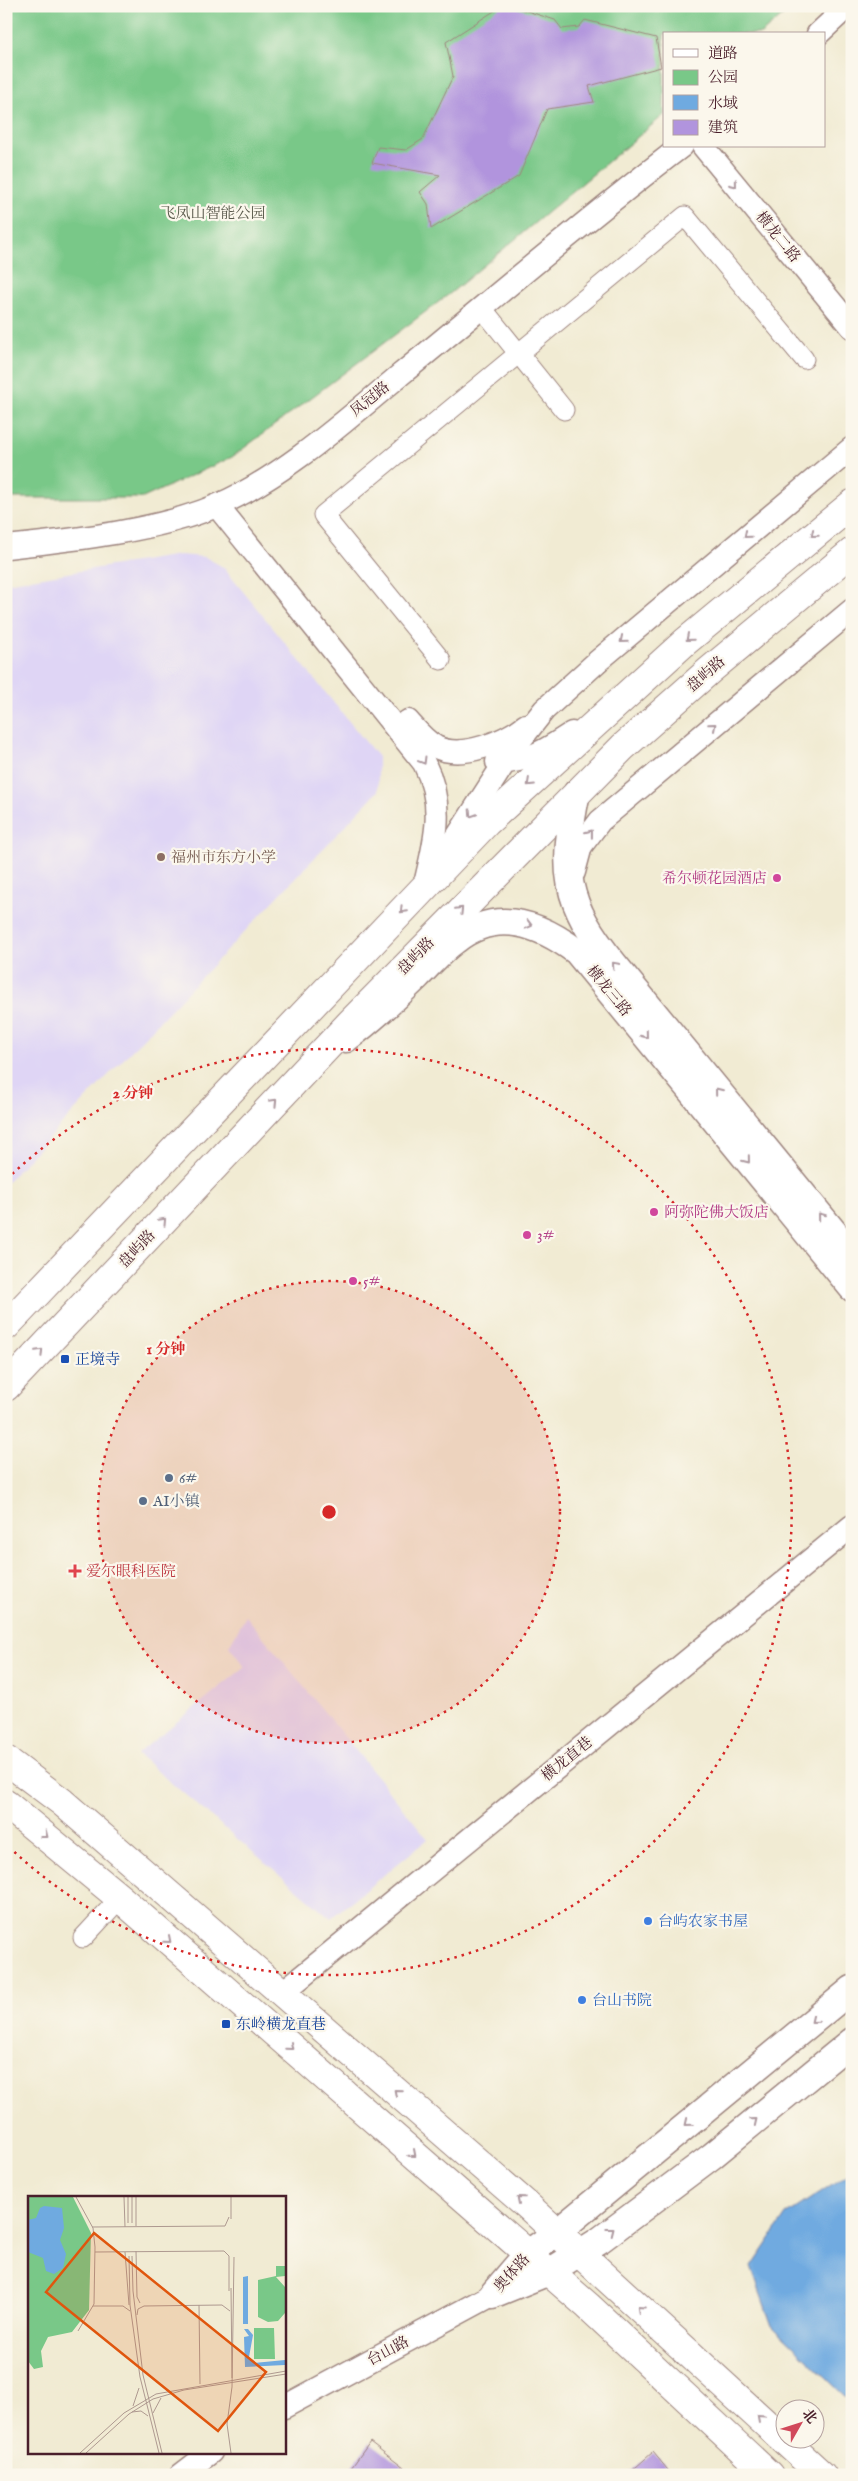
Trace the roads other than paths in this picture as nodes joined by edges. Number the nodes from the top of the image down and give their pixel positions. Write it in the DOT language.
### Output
graph roads {
  1 [pos="848,6"];
  2 [pos="820,32"];
  3 [pos="680,148"];
  4 [pos="706,148"];
  5 [pos="482,308"];
  6 [pos="852,328"];
  7 [pos="519,353"];
  8 [pos="804,360"];
  9 [pos="564,410"];
  10 [pos="852,448"];
  11 [pos="222,503"];
  12 [pos="852,504"];
  13 [pos="6,546"];
  14 [pos="852,552"];
  15 [pos="852,610"];
  16 [pos="440,660"];
  17 [pos="613,706"];
  18 [pos="544,710"];
  19 [pos="450,751"];
  20 [pos="505,762"];
  21 [pos="578,792"];
  22 [pos="424,888"];
  23 [pos="572,895"];
  24 [pos="305,1070"];
  25 [pos="852,1254"];
  26 [pos="852,1288"];
  27 [pos="6,1326"];
  28 [pos="6,1387"];
  29 [pos="852,1526"];
  30 [pos="6,1760"];
  31 [pos="6,1804"];
  32 [pos="120,1898"];
  33 [pos="83,1938"];
  34 [pos="852,1989"];
  35 [pos="283,1992"];
  36 [pos="852,2041"];
  37 [pos="556,2233"];
  38 [pos="527,2254"];
  39 [pos="580,2254"];
  40 [pos="548,2272"];
  41 [pos="492,2295"];
  42 [pos="285,2406"];
  43 [pos="208,2454"];
  44 [pos="181,2475"];
  45 [pos="769,2475"];
  46 [pos="822,2475"];
  1 -- 2 [label="street"];
  3 -- 5 [label="street, 凤冠路"];
  4 -- 6 [label="street, 横龙二路, one-way"];
  5 -- 7 [label="street"];
  5 -- 11 [label="street, 凤冠路"];
  7 -- 8 [label="street"];
  7 -- 9 [label="street"];
  7 -- 16 [label="street"];
  10 -- 18 [label="street, one-way"];
  11 -- 13 [label="street, 凤冠路"];
  11 -- 19 [label="street"];
  11 -- 22 [label="street, one-way"];
  12 -- 17 [label="main road, one-way"];
  14 -- 21 [label="main road, 盘屿路"];
  23 -- 15 [label="street, one-way"];
  17 -- 20 [label="street"];
  17 -- 22 [label="main road, one-way"];
  18 -- 19 [label="street"];
  18 -- 20 [label="street"];
  19 -- 20 [label="street"];
  20 -- 22 [label="street, one-way"];
  21 -- 23 [label="main road, 横龙三路"];
  24 -- 21 [label="main road, 盘屿路, one-way"];
  22 -- 27 [label="main road, one-way"];
  25 -- 23 [label="main road, 横龙三路, one-way"];
  24 -- 26 [label="main road, 横龙三路, one-way"];
  28 -- 24 [label="main road, 盘屿路, one-way"];
  29 -- 35 [label="street, 横龙直巷"];
  30 -- 35 [label="main road"];
  31 -- 32 [label="main road, one-way"];
  32 -- 33 [label="street"];
  32 -- 38 [label="main road, one-way"];
  34 -- 37 [label="main road, 奥体路, one-way"];
  37 -- 35 [label="main road, one-way"];
  39 -- 36 [label="main road, 奥体路, one-way"];
  37 -- 38 [label="main road, 奥体路"];
  37 -- 39 [label="main road"];
  38 -- 40 [label="main road"];
  38 -- 41 [label="main road, 奥体路"];
  39 -- 40 [label="main road, 奥体路"];
  46 -- 39 [label="main road, one-way"];
  40 -- 41 [label="main road, 奥体路"];
  40 -- 45 [label="main road"];
  41 -- 42 [label="street, 台山路"];
  43 -- 44 [label="street"];
}
